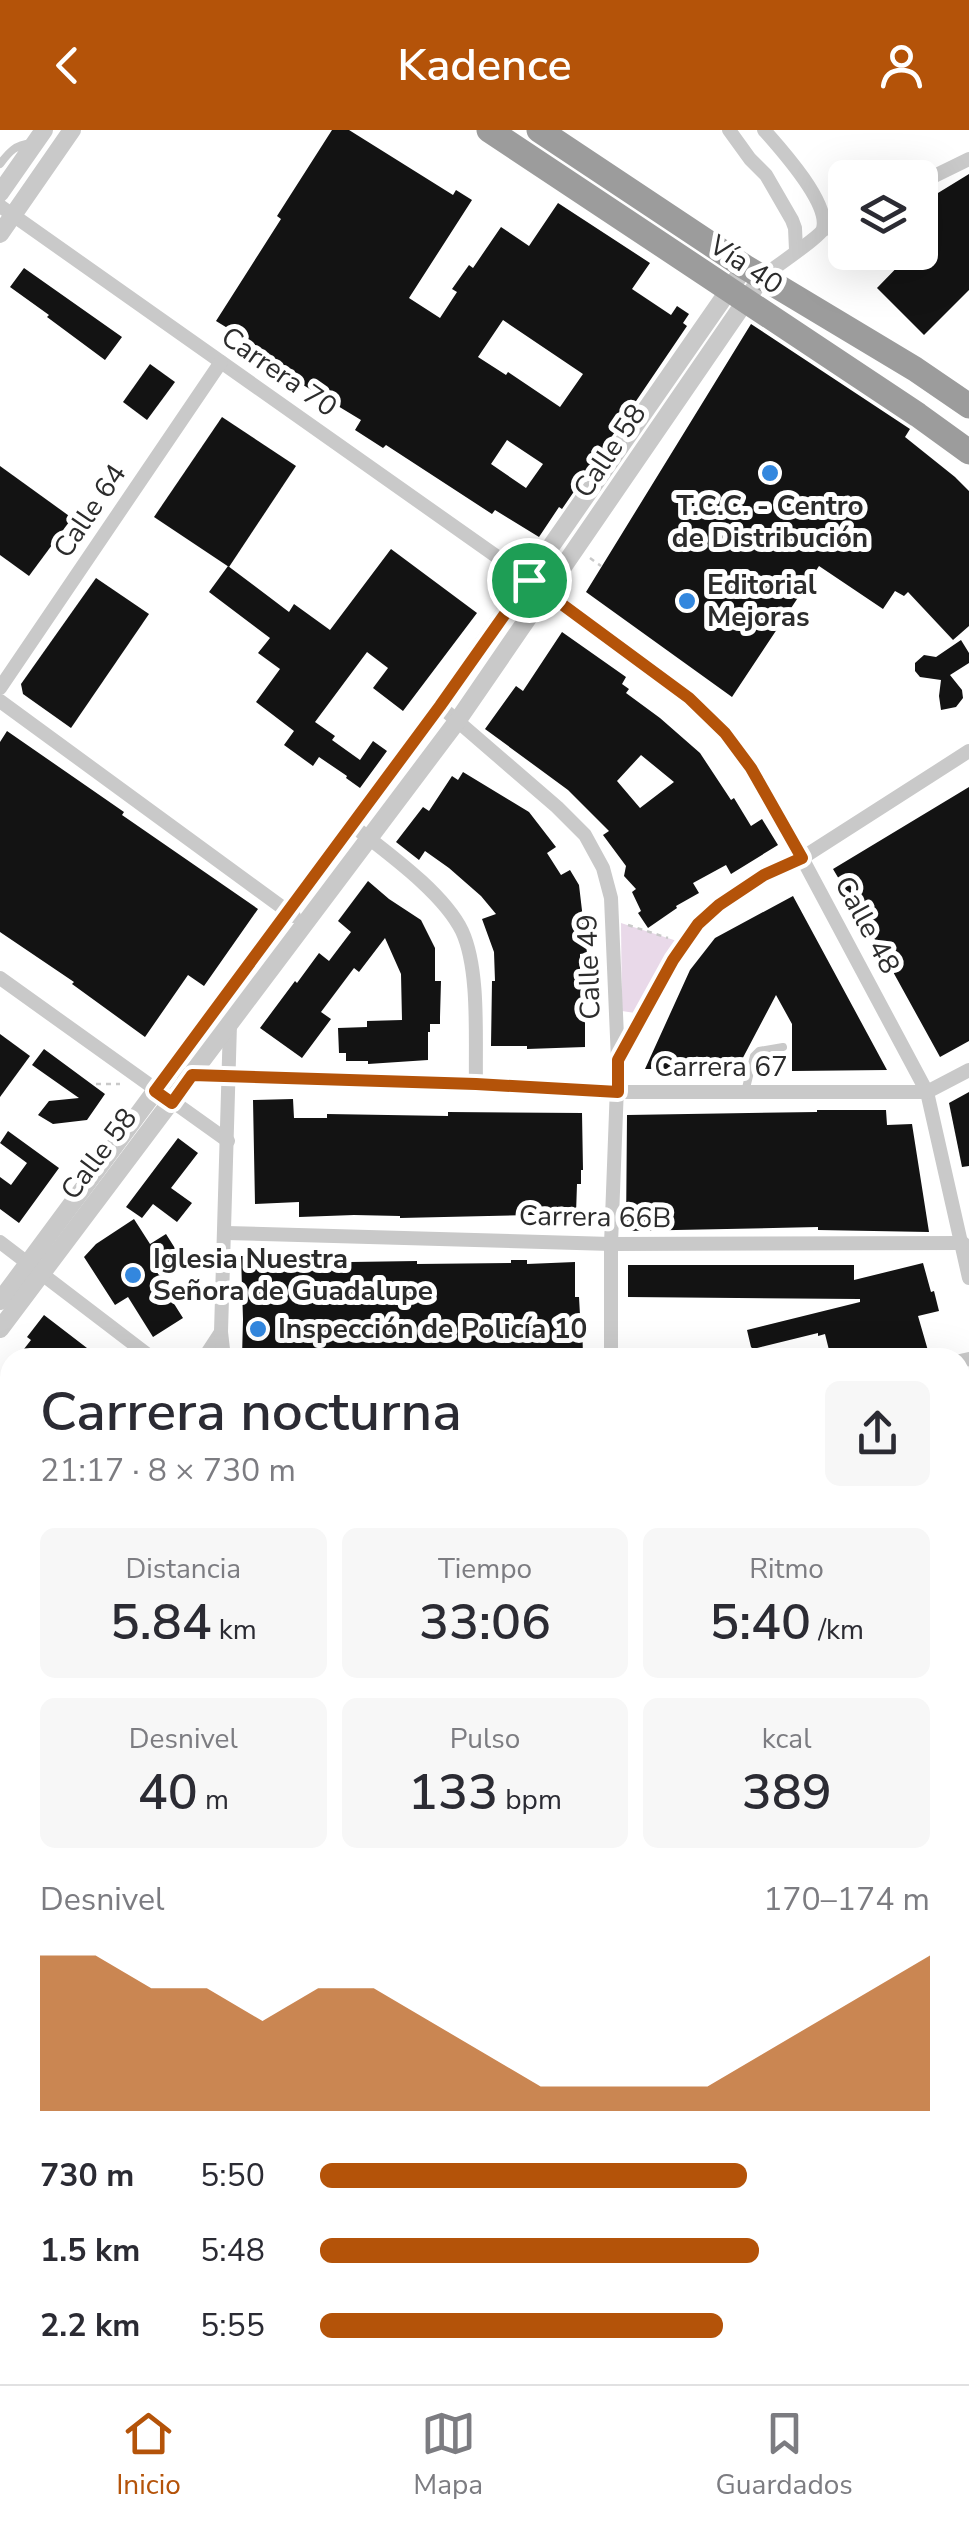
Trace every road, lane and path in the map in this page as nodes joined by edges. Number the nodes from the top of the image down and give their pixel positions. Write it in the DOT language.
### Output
graph roads {
  1 [pos="72,130"];
  2 [pos="489,130"];
  3 [pos="539,130"];
  4 [pos="730,130"];
  5 [pos="764,130"];
  6 [pos="40,136"];
  7 [pos="969,160"];
  8 [pos="0,164"];
  9 [pos="938,175"];
  10 [pos="0,193"];
  11 [pos="6,211"];
  12 [pos="828,228"];
  13 [pos="823,230"];
  14 [pos="0,234"];
  15 [pos="796,250"];
  16 [pos="754,272"];
  17 [pos="738,295"];
  18 [pos="221,362"];
  19 [pos="969,406"];
  20 [pos="969,452"];
  21 [pos="529,580"];
  22 [pos="547,592"];
  23 [pos="0,688"];
  24 [pos="0,701"];
  25 [pos="440,706"];
  26 [pos="458,720"];
  27 [pos="969,751"];
  28 [pos="352,825"];
  29 [pos="370,839"];
  30 [pos="802,858"];
  31 [pos="288,912"];
  32 [pos="612,920"];
  33 [pos="304,922"];
  34 [pos="684,943"];
  35 [pos="0,978"];
  36 [pos="230,1023"];
  37 [pos="783,1047"];
  38 [pos="618,1060"];
  39 [pos="969,1070"];
  40 [pos="168,1074"];
  41 [pos="192,1075"];
  42 [pos="228,1076"];
  43 [pos="476,1084"];
  44 [pos="155,1091"];
  45 [pos="618,1092"];
  46 [pos="745,1092"];
  47 [pos="927,1092"];
  48 [pos="172,1103"];
  49 [pos="228,1141"];
  50 [pos="226,1233"];
  51 [pos="0,1242"];
  52 [pos="963,1242"];
  53 [pos="611,1244"];
  54 [pos="36,1268"];
  55 [pos="969,1278"];
  56 [pos="0,1301"];
  57 [pos="0,1329"];
  58 [pos="221,1332"];
  59 [pos="139,1348"];
  60 [pos="211,1348"];
  61 [pos="223,1348"];
  62 [pos="611,1348"];
  1 -- 11 [label="street"];
  2 -- 17 [label="highway, Vía 40"];
  3 -- 16 [label="highway, Vía 40"];
  4 -- 15 [label="street"];
  5 -- 13 [label="street"];
  6 -- 8 [label="lane"];
  6 -- 10 [label="street"];
  7 -- 9 [label="street"];
  11 -- 14 [label="street"];
  11 -- 18 [label="street, Carrera 70"];
  12 -- 13 [label="street"];
  13 -- 15 [label="street"];
  15 -- 16 [label="street"];
  16 -- 17 [label="street, Calle 58"];
  16 -- 19 [label="highway, Vía 40"];
  17 -- 20 [label="highway, Vía 40"];
  17 -- 21 [label="street, Calle 58"];
  17 -- 22 [label="street, Calle 58"];
  18 -- 21 [label="street, Carrera 70"];
  18 -- 23 [label="street, Calle 64"];
  21 -- 22 [label="street, Calle 48"];
  21 -- 25 [label="street, Calle 58"];
  22 -- 26 [label="street, Calle 58"];
  22 -- 30 [label="street, Calle 48"];
  24 -- 31 [label="street"];
  25 -- 26 [label="street, Calle 49"];
  25 -- 28 [label="street, Calle 58"];
  26 -- 29 [label="street, Calle 58"];
  26 -- 32 [label="street, Calle 49"];
  27 -- 30 [label="street"];
  28 -- 29 [label="street"];
  28 -- 31 [label="street, Calle 58"];
  29 -- 33 [label="street, Calle 58"];
  29 -- 43 [label="street"];
  30 -- 34 [label="street"];
  30 -- 47 [label="street, Calle 48"];
  31 -- 33 [label="street"];
  31 -- 40 [label="street, Calle 58"];
  32 -- 34 [label="path"];
  32 -- 38 [label="street, Calle 49"];
  33 -- 36 [label="street, Calle 58"];
  34 -- 38 [label="street"];
  35 -- 44 [label="street"];
  36 -- 41 [label="street, Calle 58"];
  36 -- 42 [label="street"];
  37 -- 46 [label="lane"];
  38 -- 45 [label="street, Calle 49"];
  39 -- 47 [label="street, Carrera 67"];
  40 -- 41 [label="street, Carrera 67"];
  40 -- 44 [label="street, Calle 58"];
  41 -- 42 [label="street, Carrera 67"];
  41 -- 48 [label="street, Calle 58"];
  42 -- 43 [label="street, Carrera 67"];
  42 -- 49 [label="street"];
  43 -- 45 [label="street, Carrera 67"];
  44 -- 48 [label="street"];
  44 -- 54 [label="street, Calle 58"];
  45 -- 46 [label="street, Carrera 67"];
  45 -- 53 [label="street, Calle 49"];
  46 -- 47 [label="street, Carrera 67"];
  47 -- 52 [label="street, Calle 48"];
  48 -- 49 [label="street"];
  48 -- 54 [label="street, Calle 58"];
  49 -- 50 [label="street"];
  50 -- 53 [label="street, Carrera 66B"];
  50 -- 58 [label="street"];
  51 -- 54 [label="street"];
  52 -- 53 [label="street, Carrera 66B"];
  52 -- 55 [label="street, Calle 48"];
  53 -- 62 [label="street, Calle 49"];
  54 -- 56 [label="street, Calle 58"];
  54 -- 57 [label="street, Calle 58"];
  54 -- 59 [label="street"];
  58 -- 60 [label="street"];
  58 -- 61 [label="street"];
}
